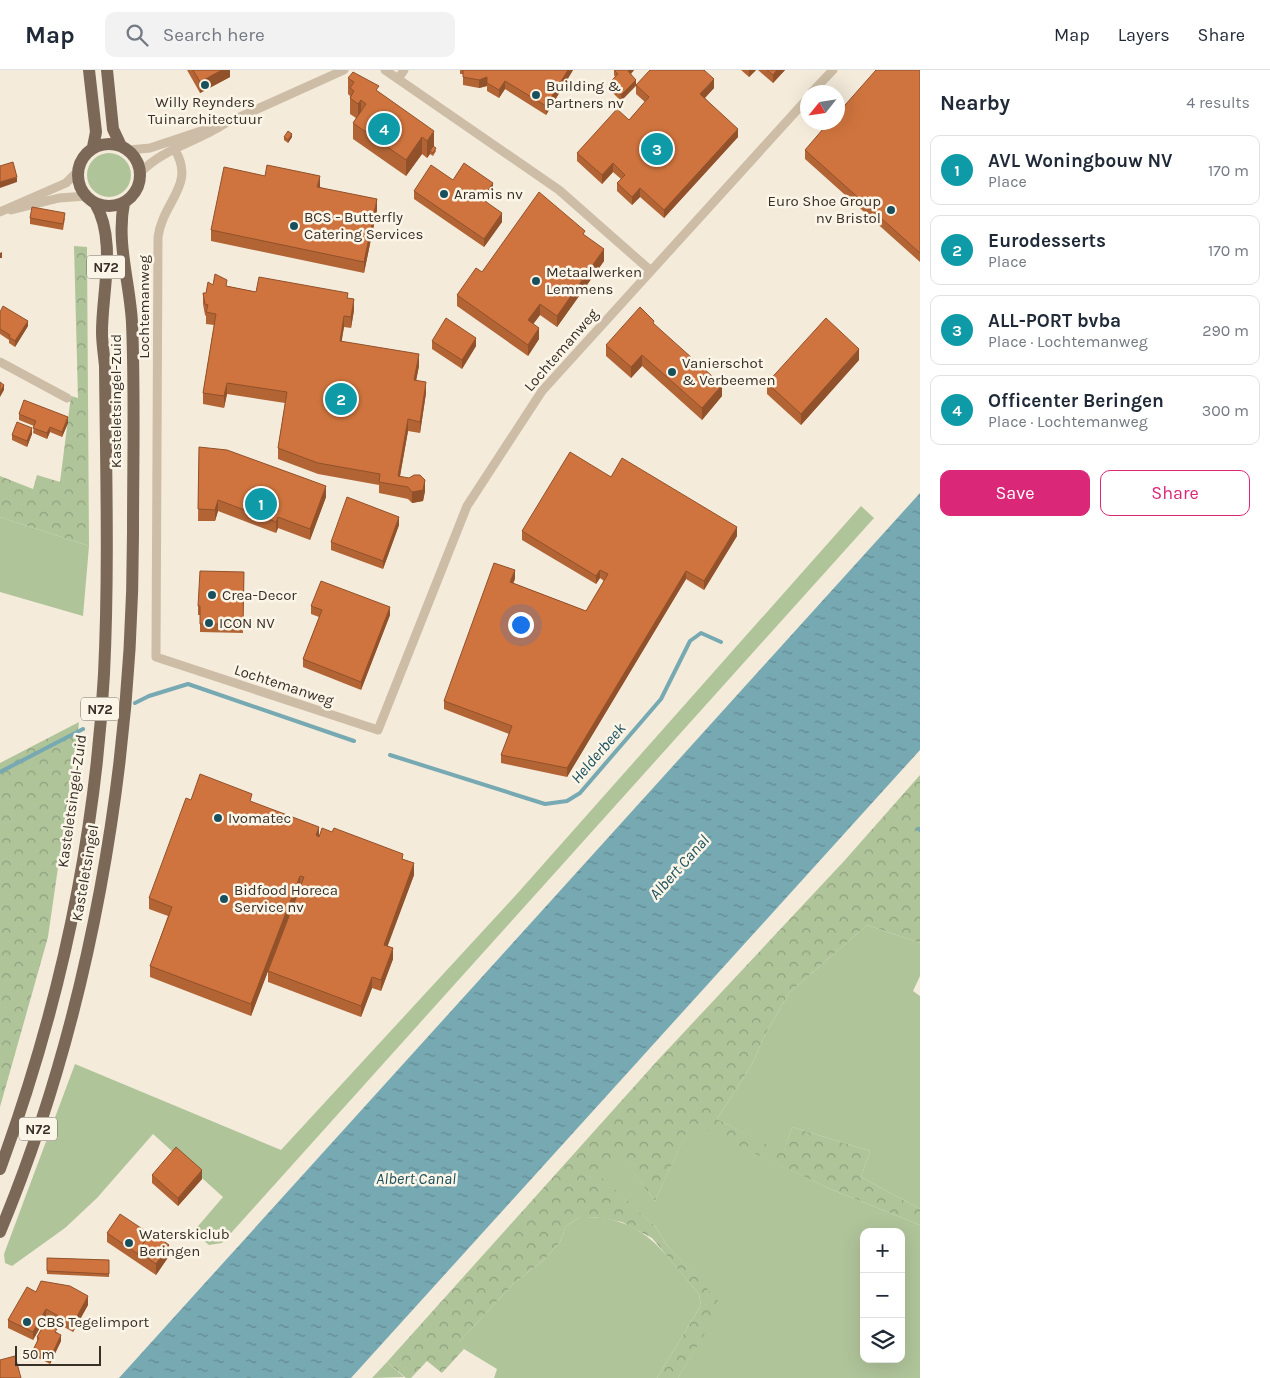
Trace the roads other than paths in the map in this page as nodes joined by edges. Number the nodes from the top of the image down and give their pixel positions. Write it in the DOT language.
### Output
graph roads {
  1 [pos="89,70"];
  2 [pos="107,70"];
  3 [pos="344,70"];
  4 [pos="386,70"];
  5 [pos="404,70"];
  6 [pos="833,70"];
  7 [pos="398,79"];
  8 [pos="819,85"];
  9 [pos="800,107"];
  10 [pos="224,124"];
  11 [pos="93,147"];
  12 [pos="125,148"];
  13 [pos="175,150"];
  14 [pos="77,172"];
  15 [pos="140,173"];
  16 [pos="91,200"];
  17 [pos="124,203"];
  18 [pos="2,211"];
  19 [pos="651,270"];
  20 [pos="0,362"];
  21 [pos="67,398"];
  22 [pos="122,724"];
  23 [pos="0,1169"];
  24 [pos="0,1232"];
  1 -- 11 [label="main road"];
  2 -- 12 [label="main road"];
  3 -- 10 [label="street"];
  4 -- 7 [label="street"];
  5 -- 7 [label="street"];
  6 -- 8 [label="street"];
  7 -- 19 [label="street"];
  9 -- 19 [label="street, Lochtemanweg"];
  10 -- 12 [label="street"];
  10 -- 13 [label="street"];
  11 -- 12 [label="main road"];
  11 -- 14 [label="main road"];
  12 -- 15 [label="main road"];
  13 -- 15 [label="street"];
  13 -- 19 [label="street, Lochtemanweg"];
  14 -- 16 [label="main road, N72"];
  14 -- 18 [label="street"];
  15 -- 17 [label="main road, N72"];
  16 -- 17 [label="main road"];
  16 -- 18 [label="street"];
  16 -- 23 [label="main road, Kasteletsingel-Zuid / N72"];
  17 -- 22 [label="main road, Kasteletsingel-Zuid / N72"];
  20 -- 21 [label="street"];
  22 -- 24 [label="main road, Kasteletsingel / N72"];
}
